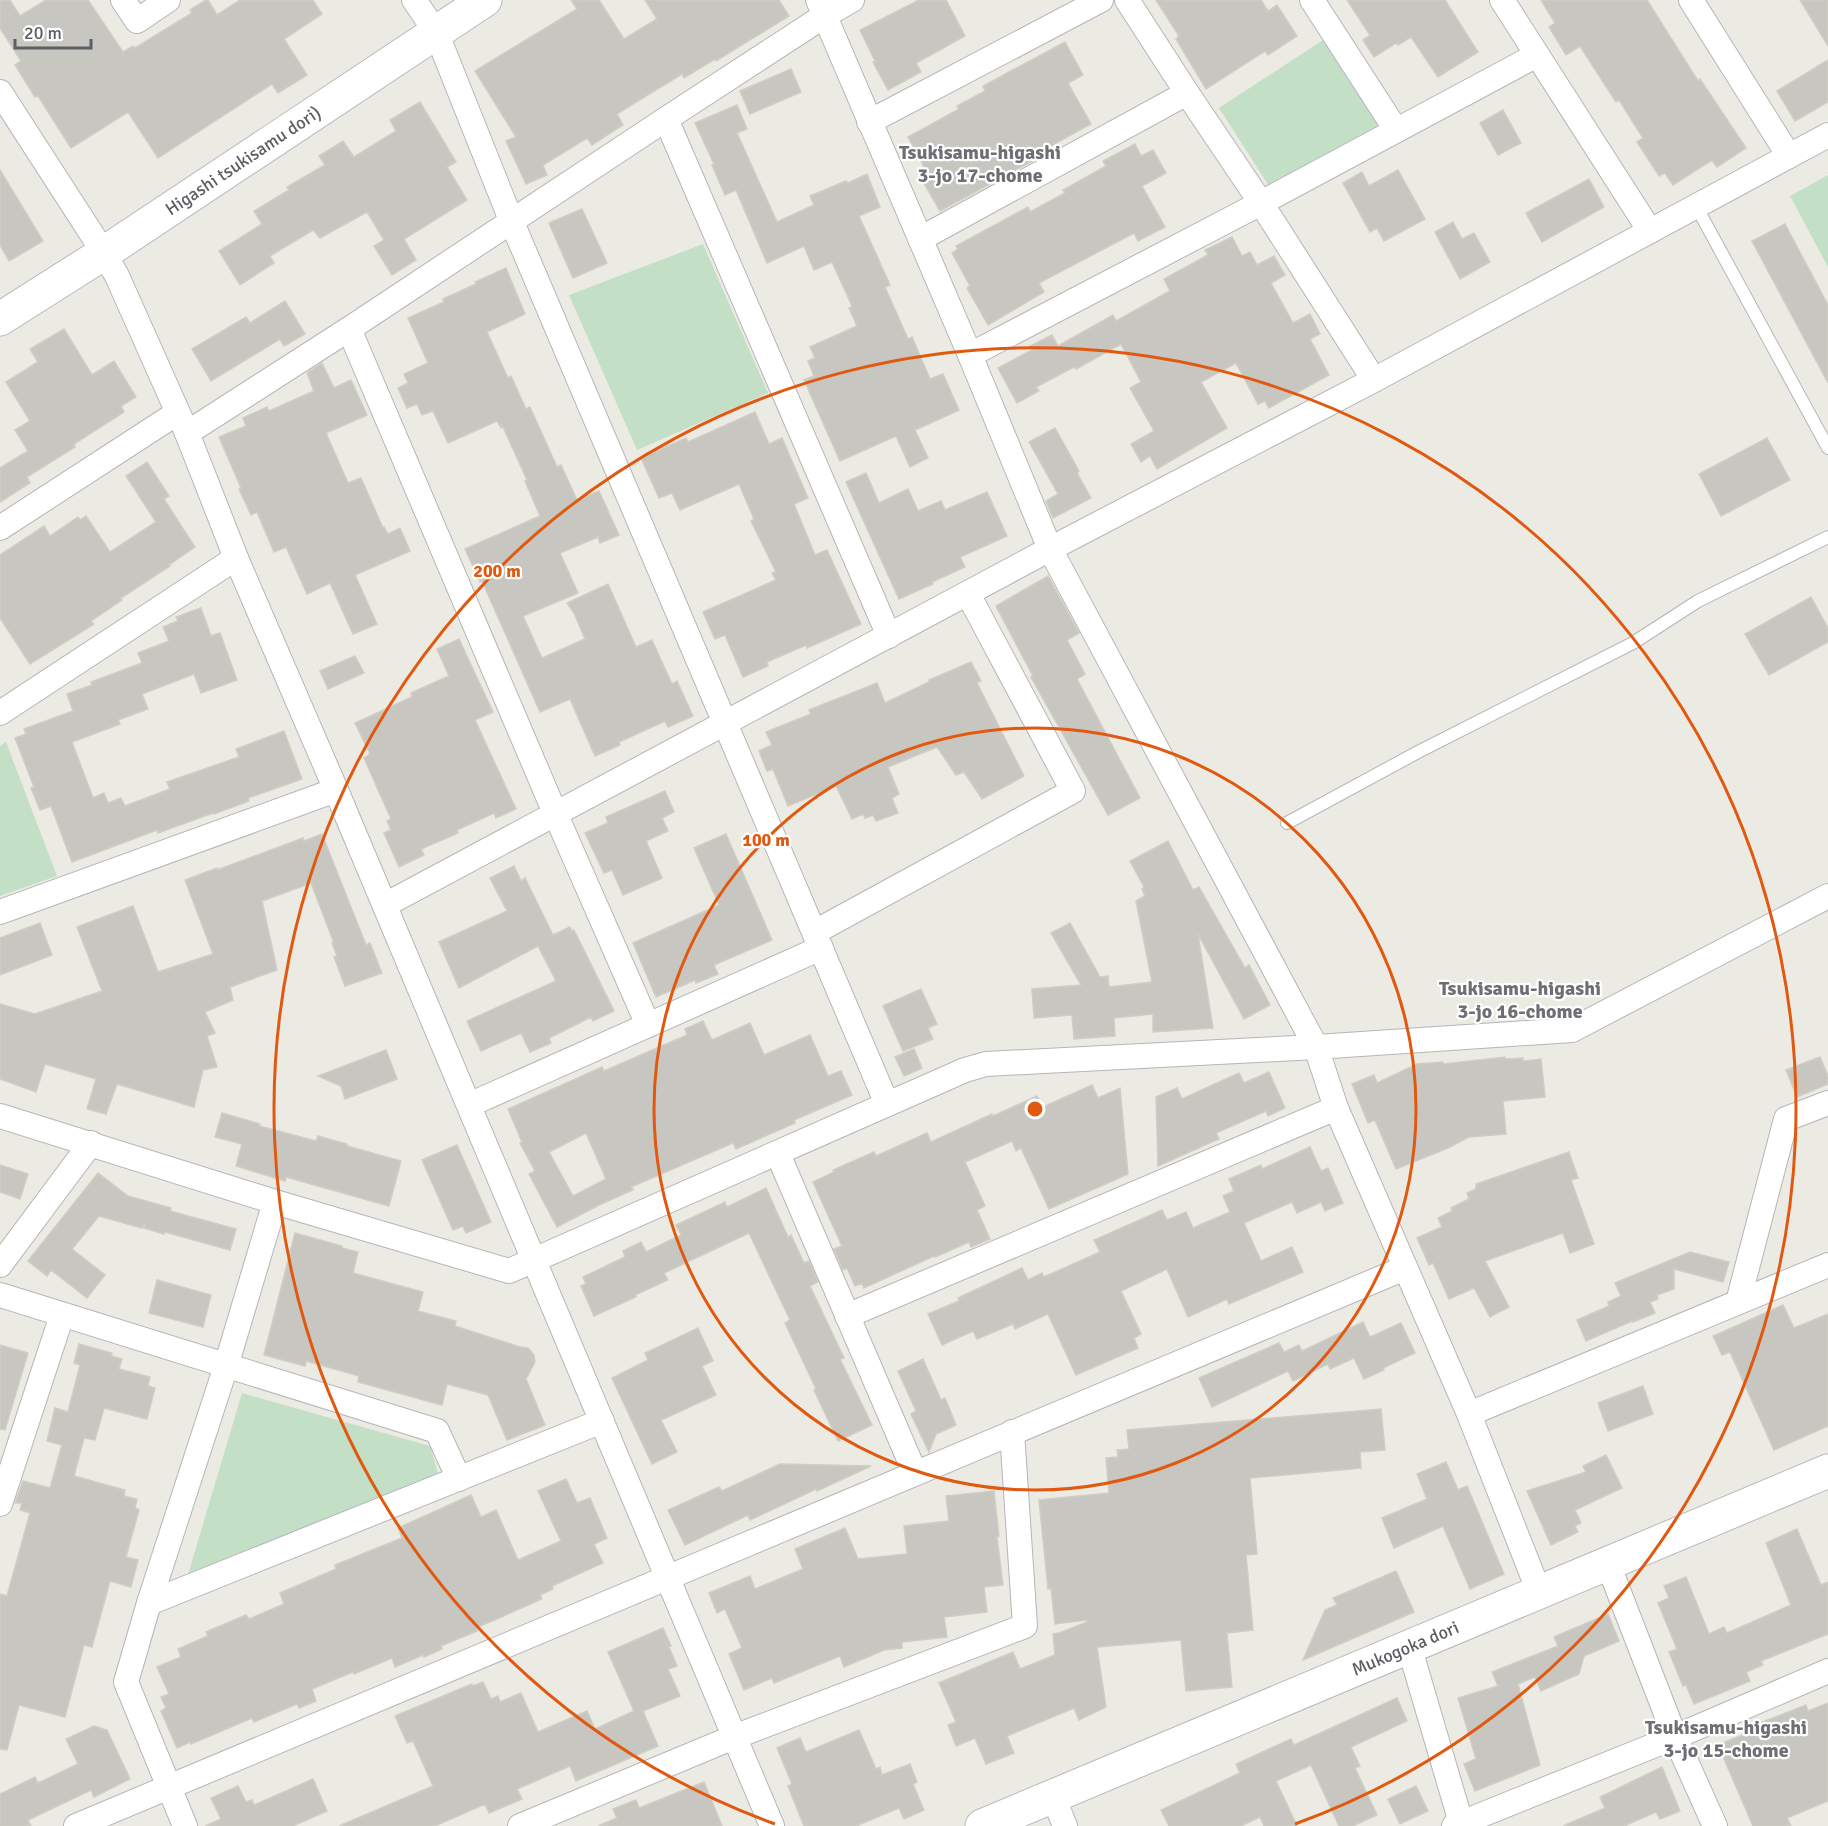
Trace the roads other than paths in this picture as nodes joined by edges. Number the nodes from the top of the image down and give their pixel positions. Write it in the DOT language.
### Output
graph roads {
  1 [pos="123,0"];
  2 [pos="168,0"];
  3 [pos="414,0"];
  4 [pos="485,0"];
  5 [pos="852,0"];
  6 [pos="1101,0"];
  7 [pos="1127,0"];
  8 [pos="1312,0"];
  9 [pos="1502,0"];
  10 [pos="1691,0"];
  11 [pos="821,8"];
  12 [pos="436,32"];
  13 [pos="1537,55"];
  14 [pos="0,92"];
  15 [pos="1187,93"];
  16 [pos="666,118"];
  17 [pos="869,122"];
  18 [pos="1396,130"];
  19 [pos="1828,135"];
  20 [pos="1789,156"];
  21 [pos="1261,203"];
  22 [pos="1696,206"];
  23 [pos="511,220"];
  24 [pos="1650,231"];
  25 [pos="920,239"];
  26 [pos="104,253"];
  27 [pos="0,319"];
  28 [pos="349,329"];
  29 [pos="970,355"];
  30 [pos="1374,380"];
  31 [pos="182,423"];
  32 [pos="1828,448"];
  33 [pos="0,528"];
  34 [pos="1828,537"];
  35 [pos="1050,549"];
  36 [pos="236,558"];
  37 [pos="968,594"];
  38 [pos="889,636"];
  39 [pos="0,713"];
  40 [pos="725,724"];
  41 [pos="336,789"];
  42 [pos="555,813"];
  43 [pos="1287,823"];
  44 [pos="1828,896"];
  45 [pos="385,905"];
  46 [pos="0,912"];
  47 [pos="818,940"];
  48 [pos="648,1024"];
  49 [pos="1316,1047"];
  50 [pos="1828,1103"];
  51 [pos="887,1104"];
  52 [pos="469,1105"];
  53 [pos="1336,1108"];
  54 [pos="0,1116"];
  55 [pos="91,1143"];
  56 [pos="778,1154"];
  57 [pos="275,1202"];
  58 [pos="535,1261"];
  59 [pos="0,1265"];
  60 [pos="1828,1265"];
  61 [pos="1405,1268"];
  62 [pos="0,1295"];
  63 [pos="1738,1302"];
  64 [pos="63,1315"];
  65 [pos="847,1316"];
  66 [pos="226,1366"];
  67 [pos="1469,1413"];
  68 [pos="602,1421"];
  69 [pos="1012,1432"];
  70 [pos="1828,1471"];
  71 [pos="915,1473"];
  72 [pos="459,1479"];
  73 [pos="0,1504"];
  74 [pos="1608,1564"];
  75 [pos="667,1578"];
  76 [pos="1539,1592"];
  77 [pos="149,1603"];
  78 [pos="1409,1646"];
  79 [pos="1828,1671"];
  80 [pos="734,1737"];
  81 [pos="1675,1737"];
  82 [pos="168,1786"];
  83 [pos="1053,1796"];
  84 [pos="1459,1825"];
  85 [pos="76,1826"];
  86 [pos="185,1826"];
  87 [pos="520,1826"];
  88 [pos="772,1826"];
  89 [pos="982,1826"];
  90 [pos="1065,1826"];
  91 [pos="1715,1826"];
  1 -- 2 [label="street"];
  3 -- 12 [label="street"];
  4 -- 12 [label="street, Higashi tsukisamu dori)"];
  5 -- 11 [label="street"];
  6 -- 17 [label="street"];
  7 -- 15 [label="street"];
  8 -- 18 [label="street"];
  9 -- 13 [label="street"];
  10 -- 20 [label="street"];
  11 -- 16 [label="street"];
  11 -- 17 [label="street"];
  12 -- 23 [label="street"];
  12 -- 26 [label="street, Higashi tsukisamu dori)"];
  13 -- 18 [label="street"];
  13 -- 24 [label="street"];
  14 -- 26 [label="street"];
  15 -- 21 [label="street"];
  15 -- 25 [label="street"];
  16 -- 23 [label="street"];
  16 -- 38 [label="street"];
  17 -- 25 [label="street"];
  18 -- 21 [label="street"];
  19 -- 20 [label="street"];
  20 -- 22 [label="street"];
  21 -- 29 [label="street"];
  21 -- 30 [label="street"];
  22 -- 24 [label="street"];
  22 -- 32 [label="lane"];
  23 -- 28 [label="street"];
  23 -- 40 [label="street"];
  24 -- 30 [label="street"];
  25 -- 29 [label="street"];
  26 -- 27 [label="street, Higashi tsukisamu dori)"];
  26 -- 31 [label="street"];
  28 -- 31 [label="street"];
  28 -- 42 [label="street"];
  29 -- 35 [label="street"];
  30 -- 35 [label="street"];
  31 -- 33 [label="street"];
  31 -- 36 [label="street"];
  34 -- 43 [label="lane"];
  35 -- 37 [label="street"];
  35 -- 49 [label="street"];
  36 -- 39 [label="street"];
  36 -- 41 [label="street"];
  37 -- 38 [label="street"];
  37 -- 47 [label="street"];
  38 -- 40 [label="street"];
  40 -- 42 [label="street"];
  40 -- 47 [label="street"];
  41 -- 45 [label="street"];
  41 -- 46 [label="street"];
  42 -- 45 [label="street"];
  42 -- 48 [label="street"];
  44 -- 49 [label="street"];
  45 -- 52 [label="street"];
  47 -- 48 [label="street"];
  47 -- 51 [label="street"];
  48 -- 52 [label="street"];
  49 -- 51 [label="street"];
  49 -- 53 [label="street"];
  50 -- 63 [label="street"];
  51 -- 56 [label="street"];
  52 -- 58 [label="street"];
  53 -- 61 [label="street"];
  53 -- 65 [label="street"];
  54 -- 55 [label="street"];
  55 -- 57 [label="street"];
  55 -- 59 [label="street"];
  56 -- 58 [label="street"];
  56 -- 65 [label="street"];
  57 -- 58 [label="street"];
  57 -- 66 [label="street"];
  58 -- 68 [label="street"];
  60 -- 63 [label="street"];
  61 -- 67 [label="street"];
  61 -- 69 [label="street"];
  62 -- 64 [label="street"];
  63 -- 67 [label="street"];
  64 -- 66 [label="street"];
  64 -- 73 [label="street"];
  65 -- 71 [label="street"];
  66 -- 72 [label="street"];
  66 -- 77 [label="street"];
  67 -- 76 [label="street"];
  68 -- 72 [label="street"];
  68 -- 75 [label="street"];
  69 -- 71 [label="street"];
  69 -- 80 [label="street"];
  70 -- 74 [label="street, Mukogoka dori"];
  71 -- 75 [label="street"];
  72 -- 77 [label="street"];
  74 -- 76 [label="street, Mukogoka dori"];
  74 -- 81 [label="street"];
  75 -- 80 [label="street"];
  75 -- 82 [label="street"];
  76 -- 78 [label="street, Mukogoka dori"];
  77 -- 82 [label="street"];
  78 -- 83 [label="street, Mukogoka dori"];
  78 -- 84 [label="street"];
  79 -- 81 [label="street"];
  80 -- 87 [label="street"];
  80 -- 88 [label="street"];
  81 -- 84 [label="street"];
  81 -- 91 [label="street"];
  82 -- 85 [label="street"];
  82 -- 86 [label="street"];
  83 -- 89 [label="street, Mukogoka dori"];
  83 -- 90 [label="street"];
}
